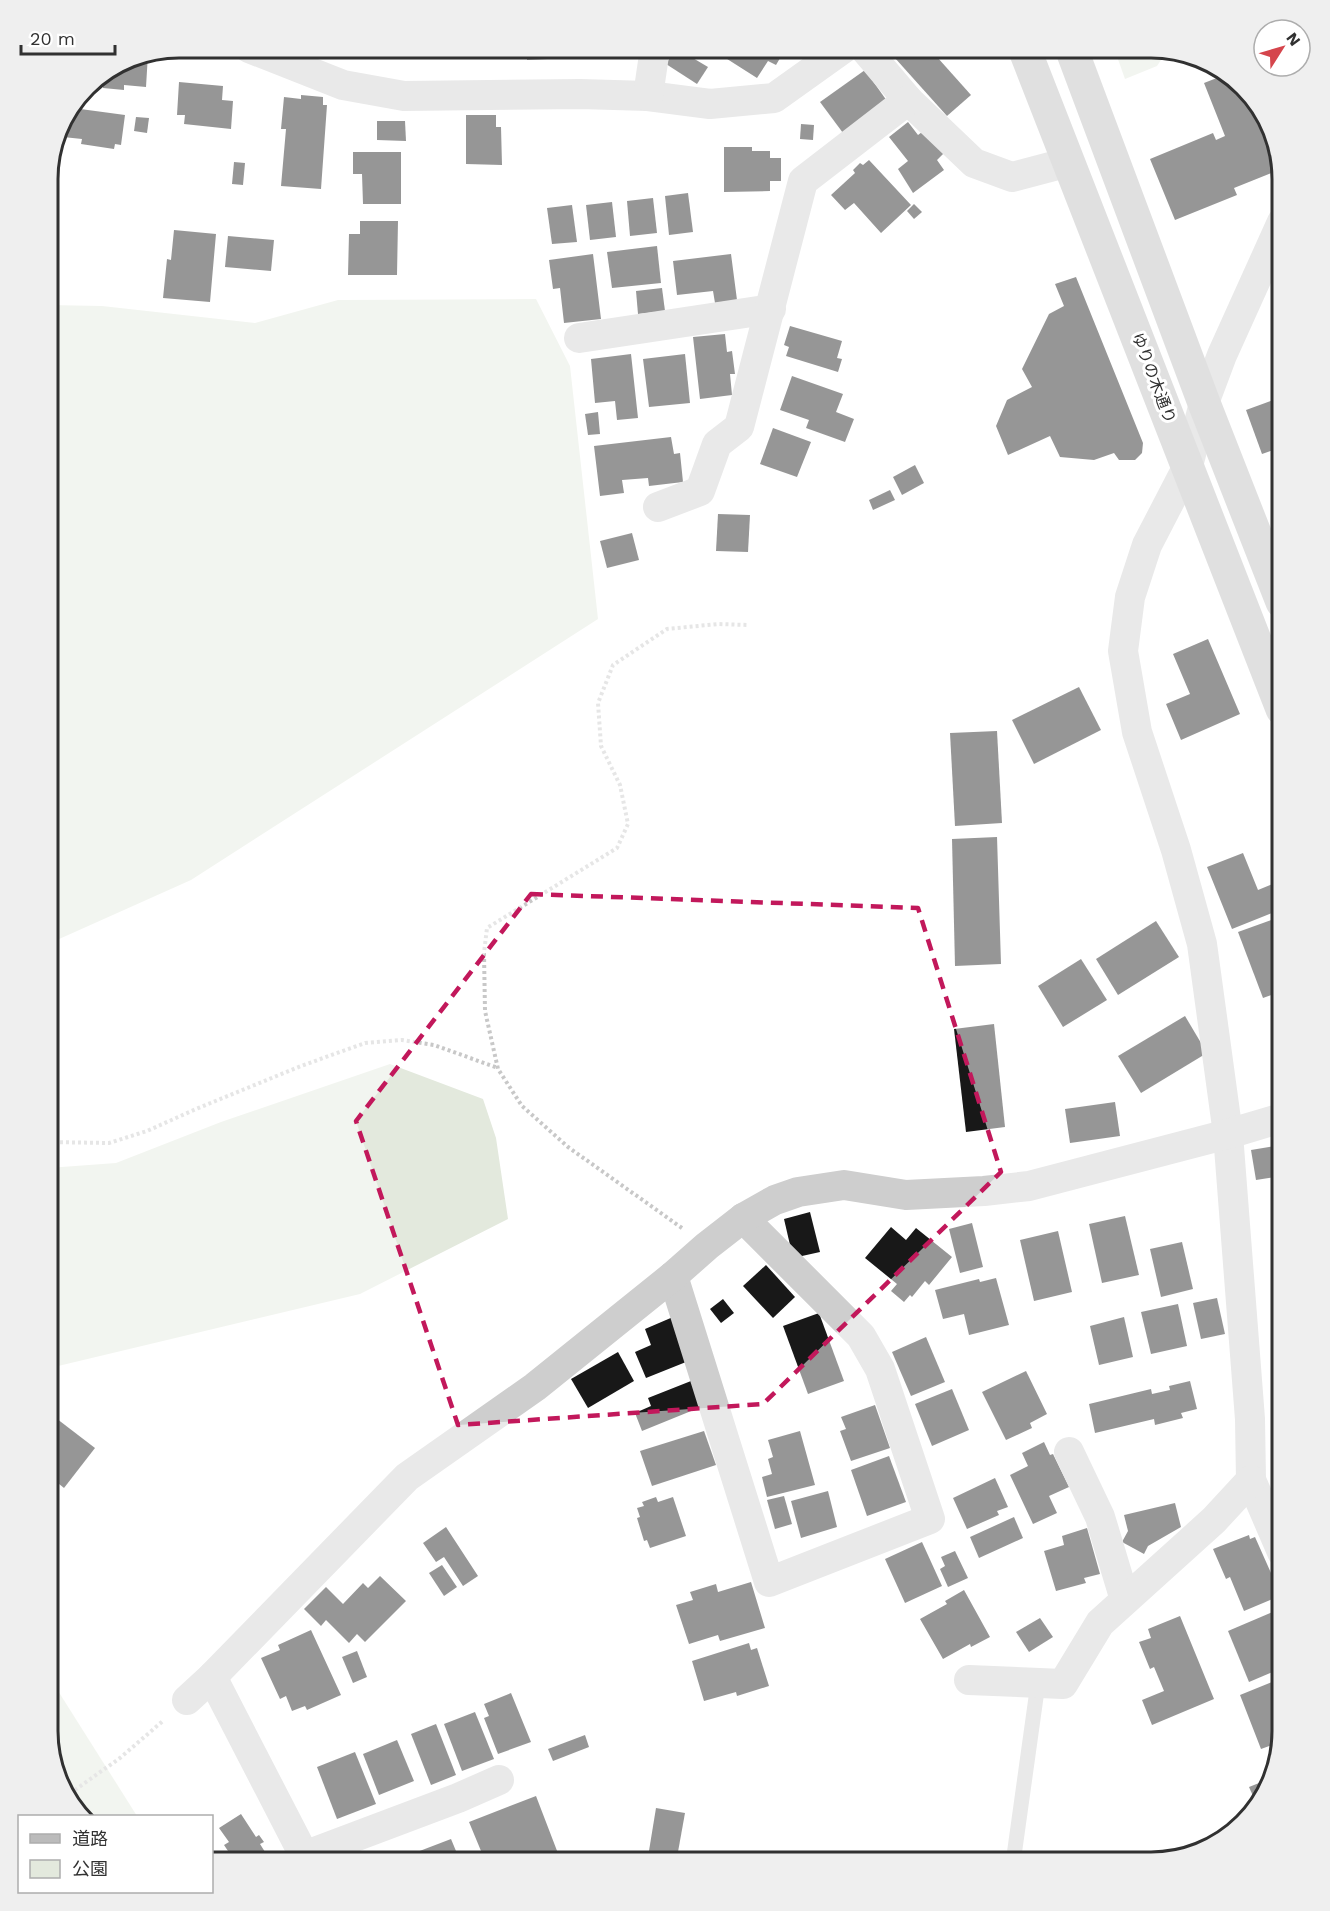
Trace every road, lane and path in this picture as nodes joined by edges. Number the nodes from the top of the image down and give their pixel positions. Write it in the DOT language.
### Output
graph roads {
  1 [pos="277,59"];
  2 [pos="653,59"];
  3 [pos="829,59"];
  4 [pos="873,59"];
  5 [pos="1028,59"];
  6 [pos="1075,59"];
  7 [pos="648,96"];
  8 [pos="908,100"];
  9 [pos="1069,162"];
  10 [pos="1272,244"];
  11 [pos="771,309"];
  12 [pos="579,338"];
  13 [pos="1204,403"];
  14 [pos="1188,466"];
  15 [pos="658,507"];
  16 [pos="1272,576"];
  17 [pos="748,624"];
  18 [pos="1272,683"];
  19 [pos="498,1069"];
  20 [pos="1272,1121"];
  21 [pos="1228,1134"];
  22 [pos="58,1142"];
  23 [pos="743,1218"];
  24 [pos="707,1246"];
  25 [pos="673,1276"];
  26 [pos="1069,1452"];
  27 [pos="1251,1480"];
  28 [pos="1272,1529"];
  29 [pos="1125,1600"];
  30 [pos="212,1677"];
  31 [pos="969,1680"];
  32 [pos="1038,1683"];
  33 [pos="187,1700"];
  34 [pos="499,1780"];
  35 [pos="74,1790"];
  36 [pos="302,1852"];
  37 [pos="323,1852"];
  38 [pos="1015,1852"];
  1 -- 7 [label="street"];
  2 -- 7 [label="street"];
  3 -- 7 [label="street"];
  4 -- 8 [label="street"];
  5 -- 9 [label="street, ゆりの木通り"];
  6 -- 13 [label="street"];
  8 -- 9 [label="street"];
  8 -- 11 [label="street"];
  9 -- 14 [label="street, ゆりの木通り"];
  10 -- 13 [label="street"];
  11 -- 12 [label="street"];
  11 -- 15 [label="street"];
  13 -- 14 [label="street"];
  13 -- 16 [label="street"];
  14 -- 18 [label="street, ゆりの木通り"];
  14 -- 21 [label="street"];
  17 -- 19 [label="path"];
  19 -- 22 [label="path"];
  19 -- 24 [label="path"];
  20 -- 21 [label="street"];
  21 -- 23 [label="street"];
  21 -- 27 [label="street"];
  23 -- 24 [label="street"];
  23 -- 25 [label="street"];
  24 -- 25 [label="street"];
  25 -- 30 [label="street"];
  26 -- 29 [label="street"];
  27 -- 28 [label="street"];
  27 -- 29 [label="street"];
  29 -- 32 [label="street"];
  30 -- 33 [label="street"];
  30 -- 36 [label="street"];
  31 -- 32 [label="street"];
  32 -- 38 [label="lane"];
  33 -- 35 [label="path"];
  34 -- 37 [label="street"];
}
